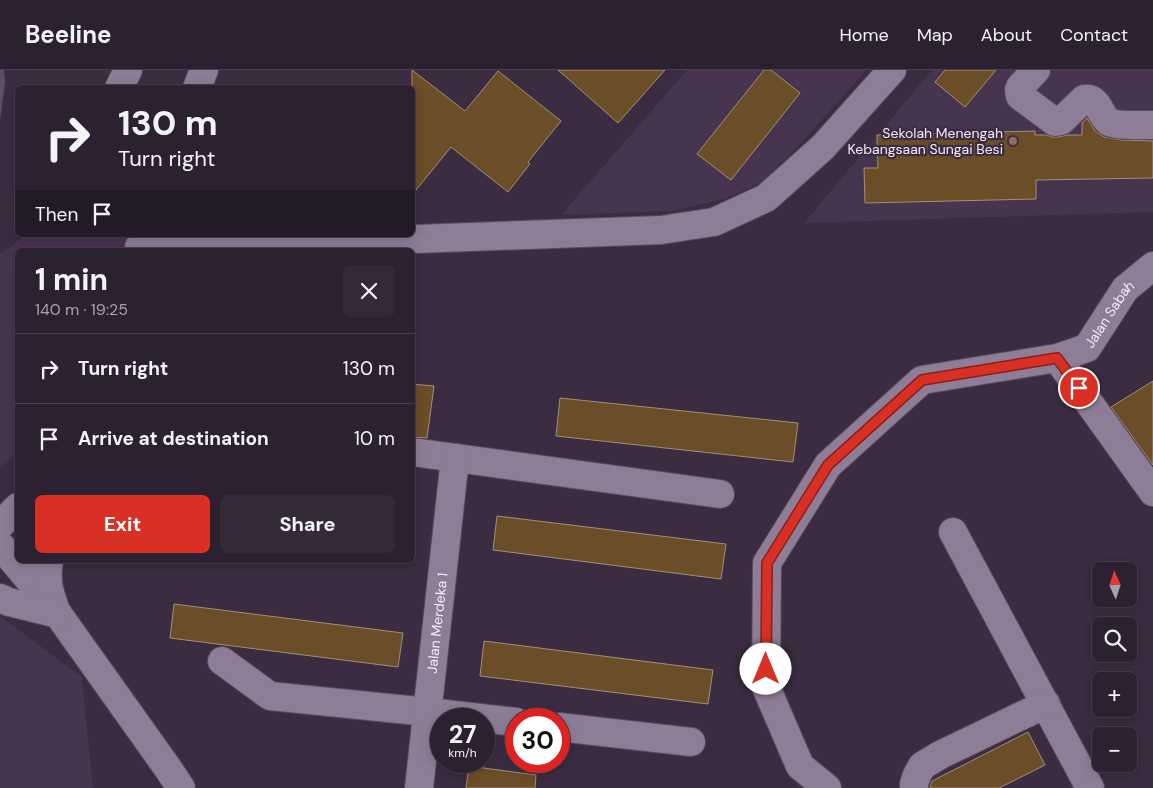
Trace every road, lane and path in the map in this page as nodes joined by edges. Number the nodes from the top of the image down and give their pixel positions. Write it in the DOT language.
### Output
graph roads {
  1 [pos="107,70"];
  2 [pos="128,70"];
  3 [pos="204,70"];
  4 [pos="892,70"];
  5 [pos="1036,70"];
  6 [pos="108,85"];
  7 [pos="120,85"];
  8 [pos="198,85"];
  9 [pos="1153,125"];
  10 [pos="140,244"];
  11 [pos="1153,266"];
  12 [pos="1057,358"];
  13 [pos="415,452"];
  14 [pos="455,458"];
  15 [pos="1153,492"];
  16 [pos="720,494"];
  17 [pos="15,510"];
  18 [pos="0,525"];
  19 [pos="953,532"];
  20 [pos="0,545"];
  21 [pos="15,563"];
  22 [pos="15,563"];
  23 [pos="48,563"];
  24 [pos="0,598"];
  25 [pos="58,614"];
  26 [pos="222,661"];
  27 [pos="1046,704"];
  28 [pos="428,712"];
  29 [pos="505,721"];
  30 [pos="570,728"];
  31 [pos="691,742"];
  32 [pos="181,788"];
  33 [pos="419,788"];
  34 [pos="827,788"];
  35 [pos="914,788"];
  36 [pos="1090,788"];
  1 -- 6 [label="street"];
  2 -- 7 [label="street"];
  3 -- 8 [label="street"];
  4 -- 10 [label="street"];
  5 -- 9 [label="street"];
  11 -- 12 [label="street, Jalan Sabah"];
  12 -- 15 [label="street"];
  12 -- 34 [label="street, Jalan Sabah"];
  13 -- 14 [label="street"];
  14 -- 16 [label="street"];
  14 -- 28 [label="street, Jalan Merdeka 1"];
  17 -- 18 [label="street"];
  19 -- 27 [label="street"];
  20 -- 21 [label="street"];
  22 -- 25 [label="street"];
  23 -- 25 [label="street"];
  24 -- 25 [label="street"];
  25 -- 32 [label="street"];
  26 -- 28 [label="street"];
  27 -- 35 [label="street"];
  27 -- 36 [label="street"];
  28 -- 29 [label="street"];
  28 -- 33 [label="street, Jalan Merdeka 1"];
  30 -- 31 [label="street"];
}
